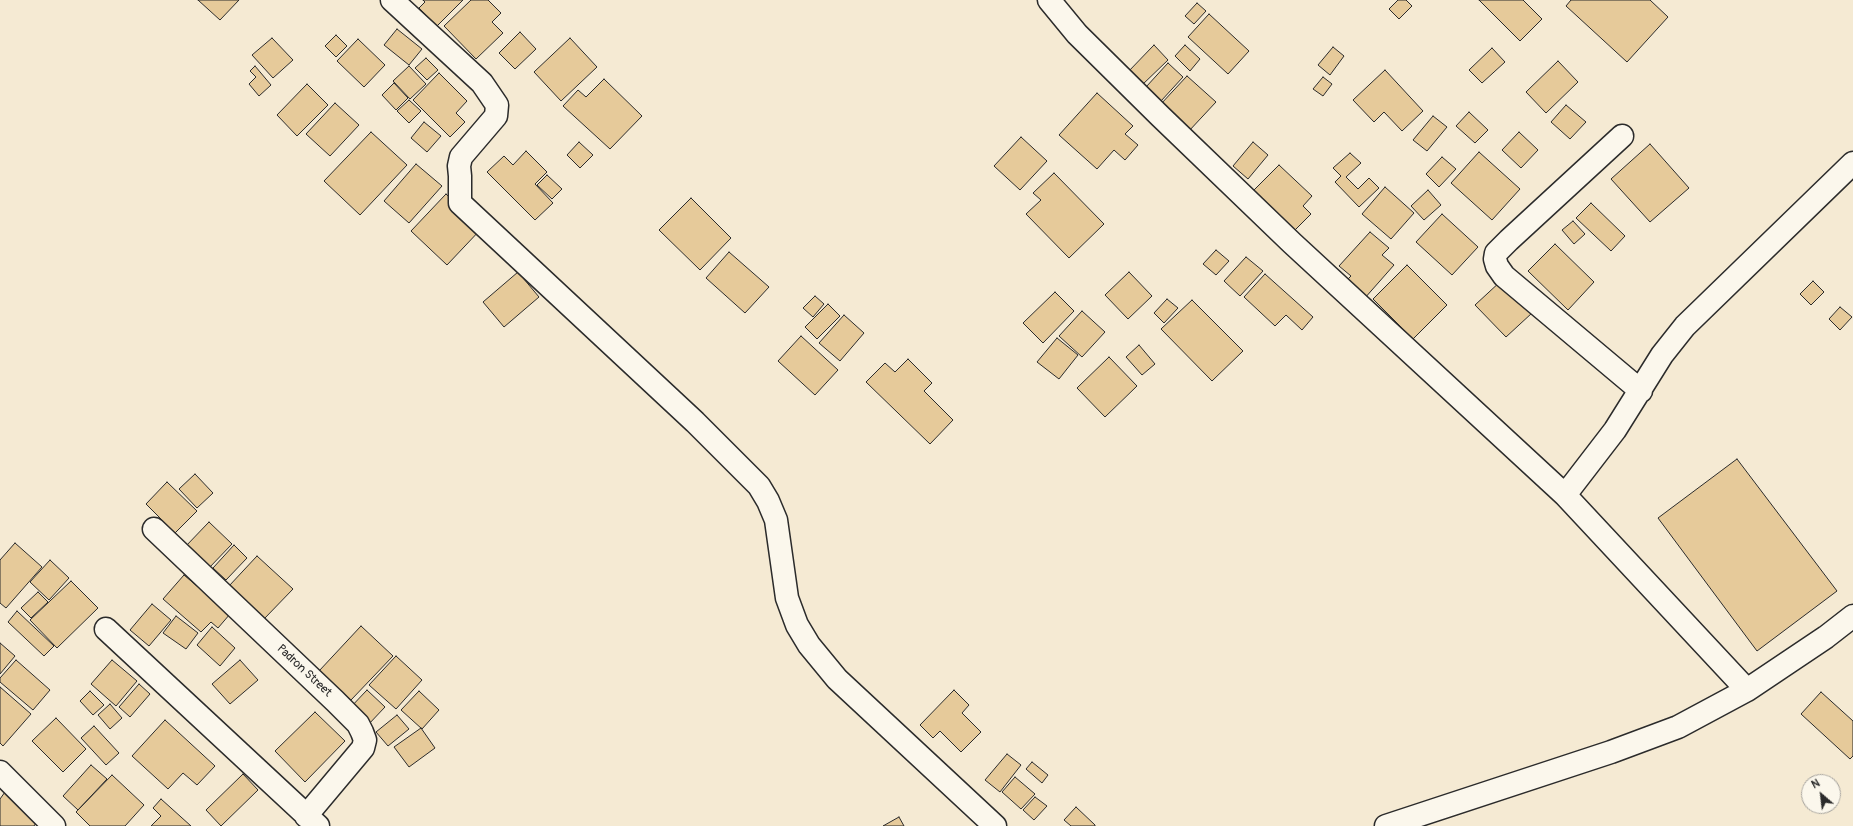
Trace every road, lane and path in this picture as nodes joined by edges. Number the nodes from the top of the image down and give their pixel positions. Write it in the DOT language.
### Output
graph roads {
  1 [pos="392,0"];
  2 [pos="1049,0"];
  3 [pos="1622,136"];
  4 [pos="1853,163"];
  5 [pos="1641,391"];
  6 [pos="1566,495"];
  7 [pos="154,529"];
  8 [pos="1853,616"];
  9 [pos="106,629"];
  10 [pos="1747,690"];
  11 [pos="0,772"];
  12 [pos="312,821"];
  13 [pos="54,826"];
  14 [pos="995,826"];
  15 [pos="1386,826"];
  1 -- 14 [label="street"];
  2 -- 6 [label="street"];
  3 -- 5 [label="street"];
  4 -- 5 [label="street"];
  5 -- 6 [label="street"];
  6 -- 10 [label="street"];
  7 -- 12 [label="street, Padron Street"];
  8 -- 10 [label="street"];
  9 -- 12 [label="street"];
  10 -- 15 [label="street"];
  11 -- 13 [label="street"];
}
